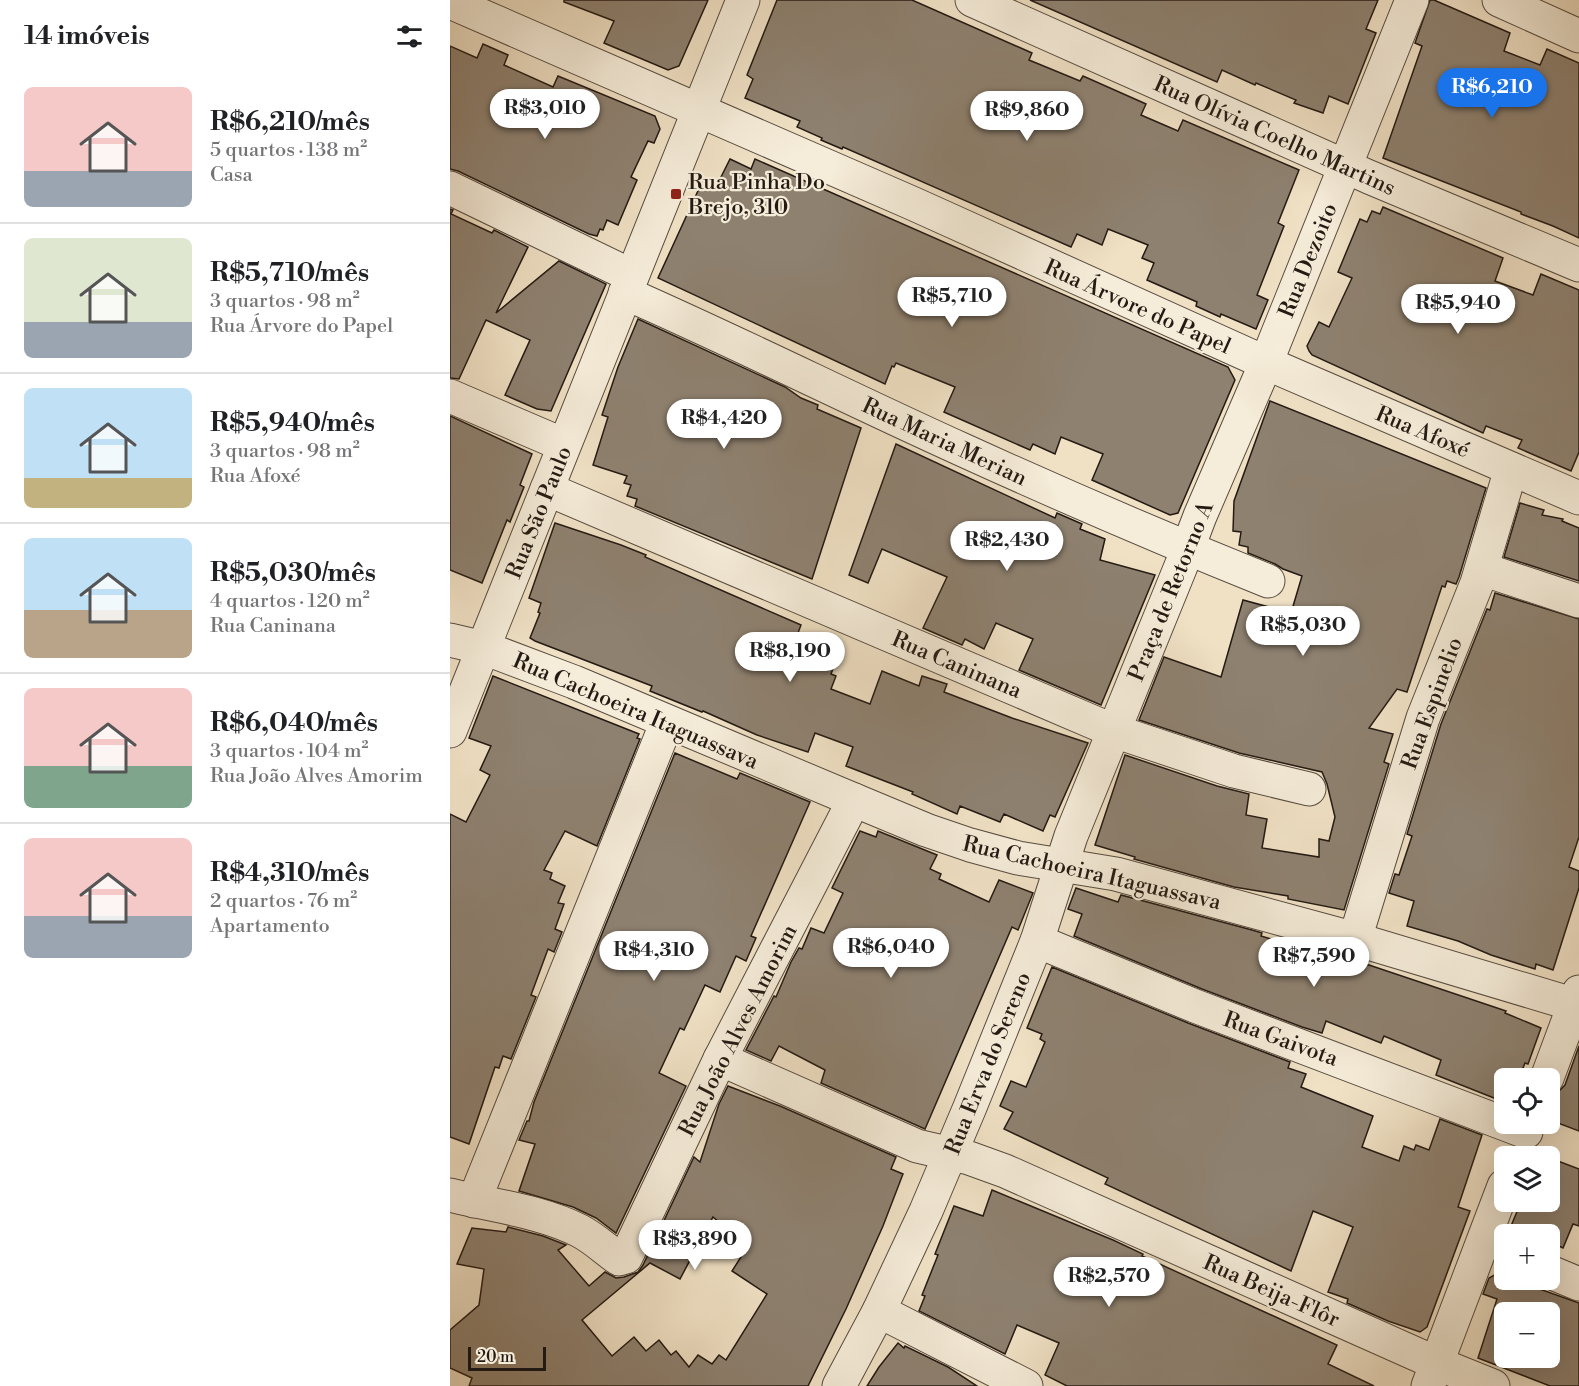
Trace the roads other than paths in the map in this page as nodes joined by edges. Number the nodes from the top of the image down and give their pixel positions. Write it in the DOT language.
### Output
graph roads {
  1 [pos="743,0"];
  2 [pos="972,0"];
  3 [pos="1412,0"];
  4 [pos="1499,0"];
  5 [pos="450,2"];
  6 [pos="1579,36"];
  7 [pos="700,110"];
  8 [pos="1345,166"];
  9 [pos="450,188"];
  10 [pos="1579,265"];
  11 [pos="628,284"];
  12 [pos="1266,363"];
  13 [pos="450,396"];
  14 [pos="564,446"];
  15 [pos="1227,452"];
  16 [pos="1511,469"];
  17 [pos="547,489"];
  18 [pos="1579,498"];
  19 [pos="1188,548"];
  20 [pos="1482,569"];
  21 [pos="1269,581"];
  22 [pos="1579,602"];
  23 [pos="450,640"];
  24 [pos="484,648"];
  25 [pos="667,722"];
  26 [pos="450,731"];
  27 [pos="1114,731"];
  28 [pos="1309,789"];
  29 [pos="854,800"];
  30 [pos="1062,864"];
  31 [pos="1355,939"];
  32 [pos="1037,941"];
  33 [pos="1578,1001"];
  34 [pos="720,1059"];
  35 [pos="1551,1068"];
  36 [pos="1524,1137"];
  37 [pos="951,1153"];
  38 [pos="462,1198"];
  39 [pos="1499,1212"];
  40 [pos="1493,1249"];
  41 [pos="1560,1276"];
  42 [pos="1579,1284"];
  43 [pos="879,1311"];
  44 [pos="1432,1374"];
  45 [pos="839,1386"];
  46 [pos="1025,1386"];
  47 [pos="1493,1386"];
  1 -- 7 [label="street, Rua São Paulo"];
  2 -- 8 [label="street, Rua Olívia Coelho Martins"];
  3 -- 8 [label="street, Rua Dezoito"];
  4 -- 6 [label="street"];
  5 -- 7 [label="street, Rua Árvore do Papel"];
  7 -- 11 [label="street, Rua São Paulo"];
  7 -- 12 [label="street, Rua Árvore do Papel"];
  8 -- 10 [label="street, Rua Olívia Coelho Martins"];
  8 -- 12 [label="street, Rua Dezoito"];
  9 -- 11 [label="street, Rua Maria Merian"];
  11 -- 14 [label="street, Rua São Paulo"];
  11 -- 19 [label="street, Rua Maria Merian"];
  12 -- 15 [label="street, Rua Dezoito"];
  12 -- 16 [label="street, Rua Afoxé"];
  13 -- 14 [label="street"];
  14 -- 17 [label="street, Rua São Paulo"];
  15 -- 19 [label="street, Praça de Retorno A"];
  16 -- 18 [label="street, Rua Afoxé"];
  16 -- 20 [label="street, Rua Espinelio"];
  17 -- 24 [label="street, Rua São Paulo"];
  17 -- 27 [label="street, Rua Caninana"];
  19 -- 21 [label="street, Rua Maria Merian"];
  19 -- 27 [label="street, Praça de Retorno A"];
  20 -- 22 [label="street"];
  20 -- 31 [label="street, Rua Espinelio"];
  23 -- 24 [label="street, Rua Cachoeira Itaguassava"];
  24 -- 25 [label="street, Rua Cachoeira Itaguassava"];
  24 -- 26 [label="street, Rua São Paulo"];
  25 -- 29 [label="street, Rua Cachoeira Itaguassava"];
  25 -- 38 [label="street"];
  27 -- 28 [label="street, Rua Caninana"];
  27 -- 30 [label="street, Rua Erva do Sereno"];
  29 -- 30 [label="street, Rua Cachoeira Itaguassava"];
  29 -- 34 [label="street, Rua João Alves Amorim"];
  30 -- 31 [label="street, Rua Cachoeira Itaguassava"];
  30 -- 32 [label="street, Rua Erva do Sereno"];
  31 -- 33 [label="street, Rua Cachoeira Itaguassava"];
  32 -- 36 [label="street, Rua Gaivota"];
  32 -- 37 [label="street, Rua Erva do Sereno"];
  33 -- 35 [label="street"];
  34 -- 37 [label="street, Rua Beija-Flôr"];
  34 -- 38 [label="street, Rua João Alves Amorim"];
  37 -- 43 [label="street, Rua Erva do Sereno"];
  37 -- 44 [label="street, Rua Beija-Flôr"];
  39 -- 40 [label="street"];
  40 -- 44 [label="street"];
  41 -- 42 [label="street"];
  43 -- 45 [label="street, Rua Erva do Sereno"];
  43 -- 46 [label="street"];
  44 -- 47 [label="street, Rua Beija-Flôr"];
}
